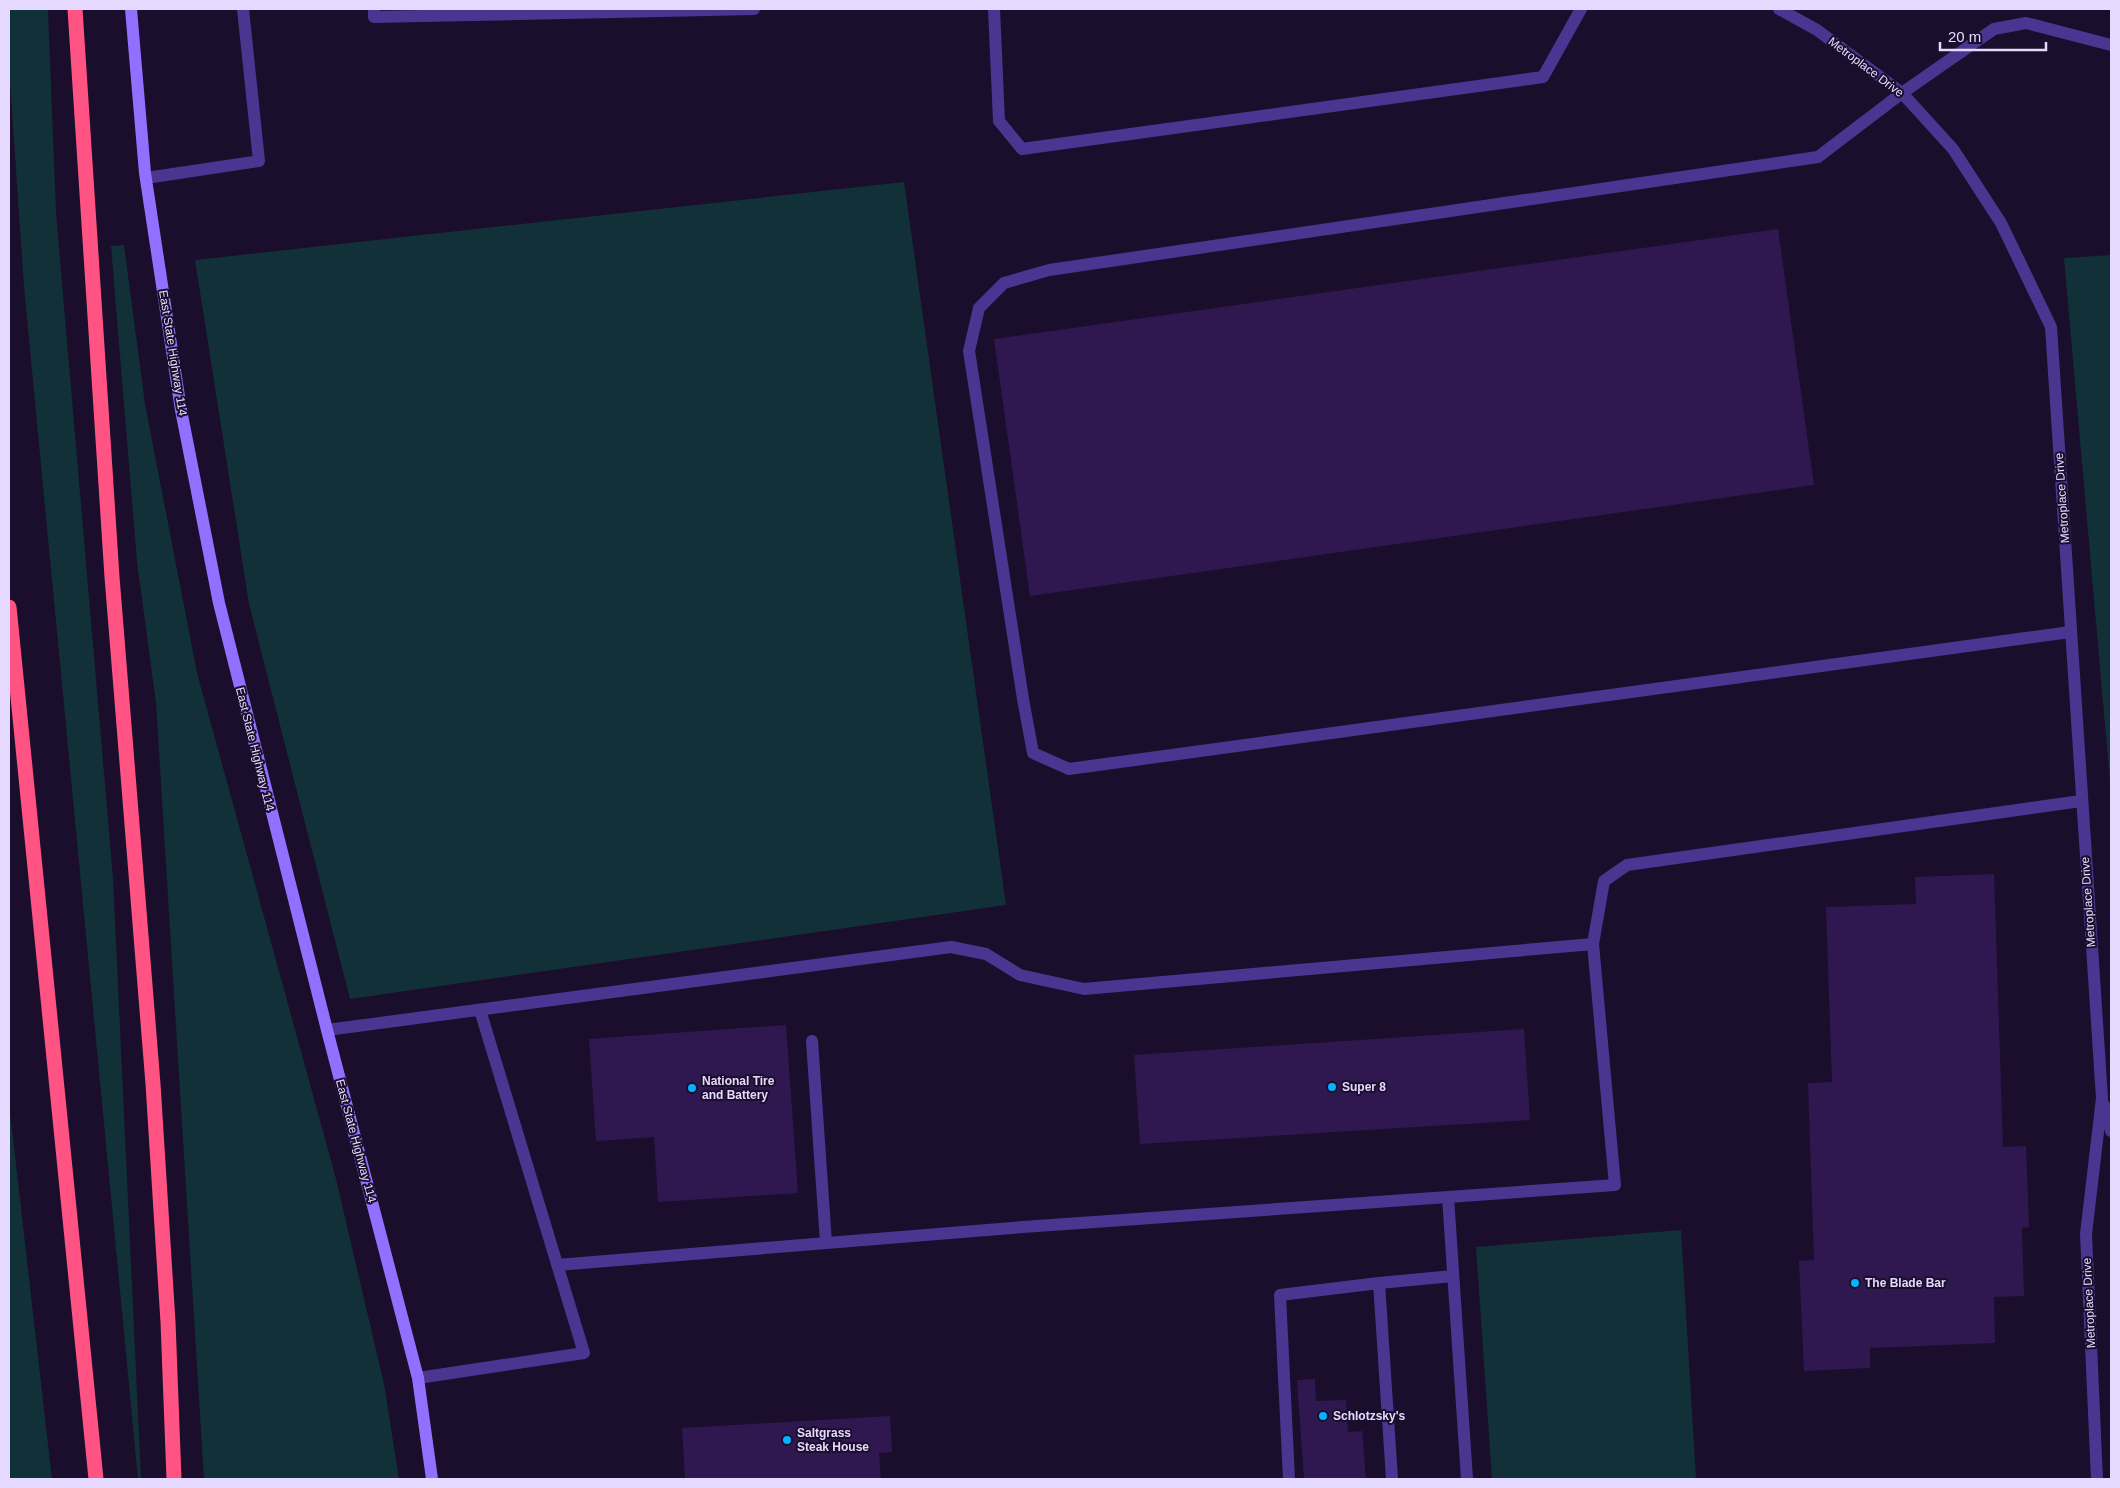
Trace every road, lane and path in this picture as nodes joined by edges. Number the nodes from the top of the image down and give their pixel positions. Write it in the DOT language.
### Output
graph roads {
  1 [pos="75,9"];
  2 [pos="131,9"];
  3 [pos="242,9"];
  4 [pos="374,9"];
  5 [pos="754,9"];
  6 [pos="994,9"];
  7 [pos="1581,9"];
  8 [pos="1779,9"];
  9 [pos="2111,44"];
  10 [pos="1902,94"];
  11 [pos="146,178"];
  12 [pos="9,607"];
  13 [pos="2070,632"];
  14 [pos="2081,801"];
  15 [pos="1593,944"];
  16 [pos="480,1010"];
  17 [pos="326,1030"];
  18 [pos="812,1042"];
  19 [pos="2102,1098"];
  20 [pos="2111,1131"];
  21 [pos="1448,1197"];
  22 [pos="826,1243"];
  23 [pos="558,1266"];
  24 [pos="1453,1276"];
  25 [pos="1379,1283"];
  26 [pos="418,1378"];
  27 [pos="96,1479"];
  28 [pos="174,1479"];
  29 [pos="432,1479"];
  30 [pos="1289,1479"];
  31 [pos="1392,1479"];
  32 [pos="1467,1479"];
  33 [pos="2097,1479"];
  1 -- 28 [label="highway"];
  2 -- 11 [label="main road, East State Highway 114"];
  3 -- 11 [label="street"];
  4 -- 5 [label="street"];
  6 -- 7 [label="street"];
  8 -- 10 [label="street, Metroplace Drive"];
  9 -- 10 [label="street"];
  10 -- 13 [label="street, Metroplace Drive"];
  10 -- 13 [label="street"];
  11 -- 17 [label="main road, East State Highway 114"];
  12 -- 27 [label="highway"];
  13 -- 14 [label="street, Metroplace Drive"];
  14 -- 15 [label="street"];
  14 -- 19 [label="street, Metroplace Drive"];
  15 -- 16 [label="street"];
  15 -- 21 [label="street"];
  16 -- 17 [label="street"];
  16 -- 23 [label="street"];
  17 -- 26 [label="main road, East State Highway 114"];
  18 -- 22 [label="street"];
  19 -- 20 [label="street, Metroplace Drive"];
  19 -- 33 [label="street, Metroplace Drive"];
  21 -- 22 [label="street"];
  21 -- 24 [label="street"];
  22 -- 23 [label="street"];
  23 -- 26 [label="street"];
  24 -- 25 [label="street"];
  24 -- 32 [label="street"];
  25 -- 30 [label="street"];
  25 -- 31 [label="street"];
  26 -- 29 [label="main road, East State Highway 114"];
}
